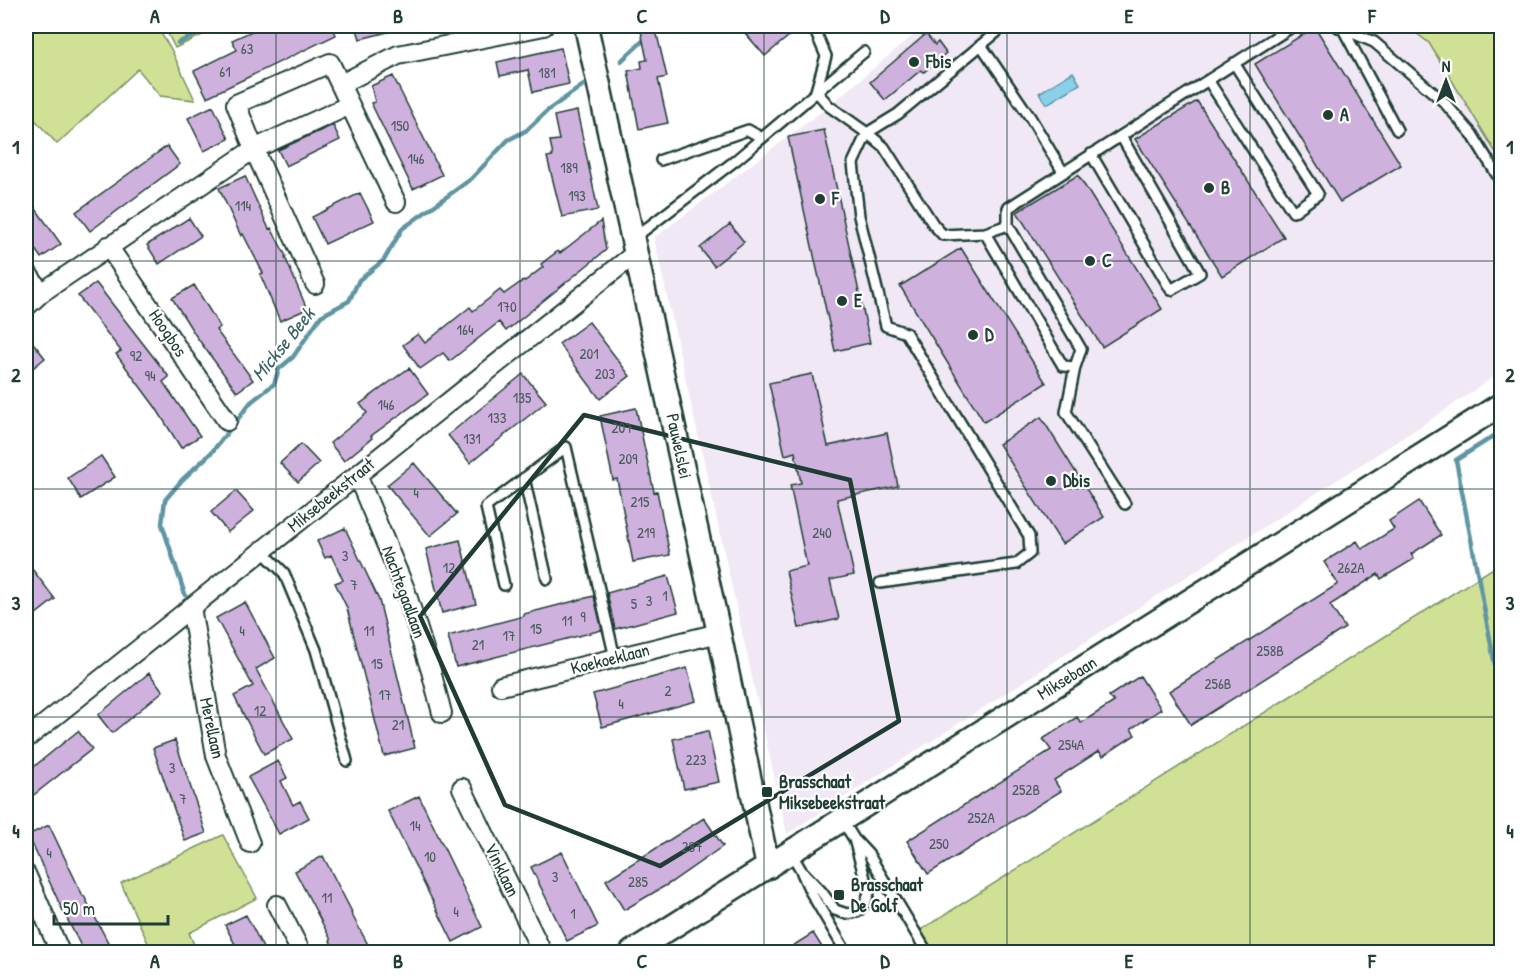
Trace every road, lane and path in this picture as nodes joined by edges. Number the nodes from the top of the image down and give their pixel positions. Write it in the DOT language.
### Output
graph roads {
  1 [pos="544,26"];
  2 [pos="586,26"];
  3 [pos="813,26"];
  4 [pos="1004,26"];
  5 [pos="1293,26"];
  6 [pos="1339,27"];
  7 [pos="981,45"];
  8 [pos="864,52"];
  9 [pos="1234,63"];
  10 [pos="1208,80"];
  11 [pos="341,84"];
  12 [pos="816,91"];
  13 [pos="350,105"];
  14 [pos="1396,130"];
  15 [pos="867,133"];
  16 [pos="1121,136"];
  17 [pos="762,138"];
  18 [pos="254,149"];
  19 [pos="1092,154"];
  20 [pos="661,160"];
  21 [pos="1064,172"];
  22 [pos="1502,183"];
  23 [pos="396,202"];
  24 [pos="1008,225"];
  25 [pos="985,233"];
  26 [pos="635,245"];
  27 [pos="108,246"];
  28 [pos="26,272"];
  29 [pos="315,284"];
  30 [pos="41,293"];
  31 [pos="26,307"];
  32 [pos="1075,367"];
  33 [pos="1502,404"];
  34 [pos="227,421"];
  35 [pos="357,475"];
  36 [pos="524,478"];
  37 [pos="1125,504"];
  38 [pos="262,551"];
  39 [pos="547,579"];
  40 [pos="880,583"];
  41 [pos="504,585"];
  42 [pos="191,608"];
  43 [pos="719,633"];
  44 [pos="615,658"];
  45 [pos="501,686"];
  46 [pos="442,713"];
  47 [pos="26,739"];
  48 [pos="347,761"];
  49 [pos="462,788"];
  50 [pos="848,829"];
  51 [pos="249,843"];
  52 [pos="796,861"];
  53 [pos="768,867"];
  54 [pos="26,874"];
  55 [pos="277,905"];
  56 [pos="60,952"];
  57 [pos="301,952"];
  58 [pos="542,952"];
  59 [pos="632,952"];
  60 [pos="846,952"];
  61 [pos="927,952"];
  1 -- 11 [label="street"];
  2 -- 26 [label="street, Pauwelslei"];
  3 -- 12 [label="lane"];
  4 -- 7 [label="lane"];
  5 -- 9 [label="lane"];
  6 -- 14 [label="lane"];
  6 -- 22 [label="lane"];
  7 -- 15 [label="lane"];
  7 -- 21 [label="lane"];
  8 -- 12 [label="lane"];
  9 -- 10 [label="lane"];
  9 -- 10 [label="lane"];
  10 -- 16 [label="lane"];
  11 -- 13 [label="street"];
  11 -- 18 [label="street"];
  12 -- 15 [label="lane"];
  12 -- 17 [label="lane"];
  13 -- 18 [label="street"];
  13 -- 23 [label="street"];
  15 -- 25 [label="lane"];
  15 -- 40 [label="lane"];
  16 -- 19 [label="lane"];
  16 -- 19 [label="lane"];
  17 -- 20 [label="lane"];
  17 -- 26 [label="lane"];
  18 -- 27 [label="street"];
  18 -- 29 [label="street"];
  19 -- 21 [label="lane"];
  21 -- 24 [label="lane"];
  24 -- 25 [label="lane"];
  24 -- 32 [label="lane"];
  25 -- 32 [label="lane"];
  26 -- 35 [label="street, Miksebeekstraat"];
  26 -- 43 [label="street, Pauwelslei"];
  27 -- 30 [label="street"];
  27 -- 34 [label="street, Hoogbos"];
  28 -- 30 [label="street"];
  30 -- 31 [label="street"];
  32 -- 37 [label="lane"];
  33 -- 50 [label="street, Miksebaan"];
  35 -- 38 [label="street, Miksebeekstraat"];
  35 -- 46 [label="street, Nachtegaallaan"];
  36 -- 39 [label="lane"];
  36 -- 41 [label="lane"];
  36 -- 44 [label="lane"];
  38 -- 42 [label="street, Miksebeekstraat"];
  38 -- 48 [label="lane"];
  42 -- 47 [label="street, Miksebeekstraat"];
  42 -- 51 [label="street, Merellaan"];
  43 -- 44 [label="street, Koekoeklaan"];
  43 -- 53 [label="street, Pauwelslei"];
  44 -- 45 [label="street, Koekoeklaan"];
  49 -- 58 [label="street, Vinklaan"];
  50 -- 52 [label="street, Miksebaan"];
  50 -- 52 [label="lane"];
  50 -- 61 [label="lane"];
  52 -- 53 [label="street, Miksebaan"];
  52 -- 60 [label="lane"];
  53 -- 59 [label="street, Miksebaan"];
  54 -- 56 [label="street"];
  55 -- 57 [label="street"];
}
